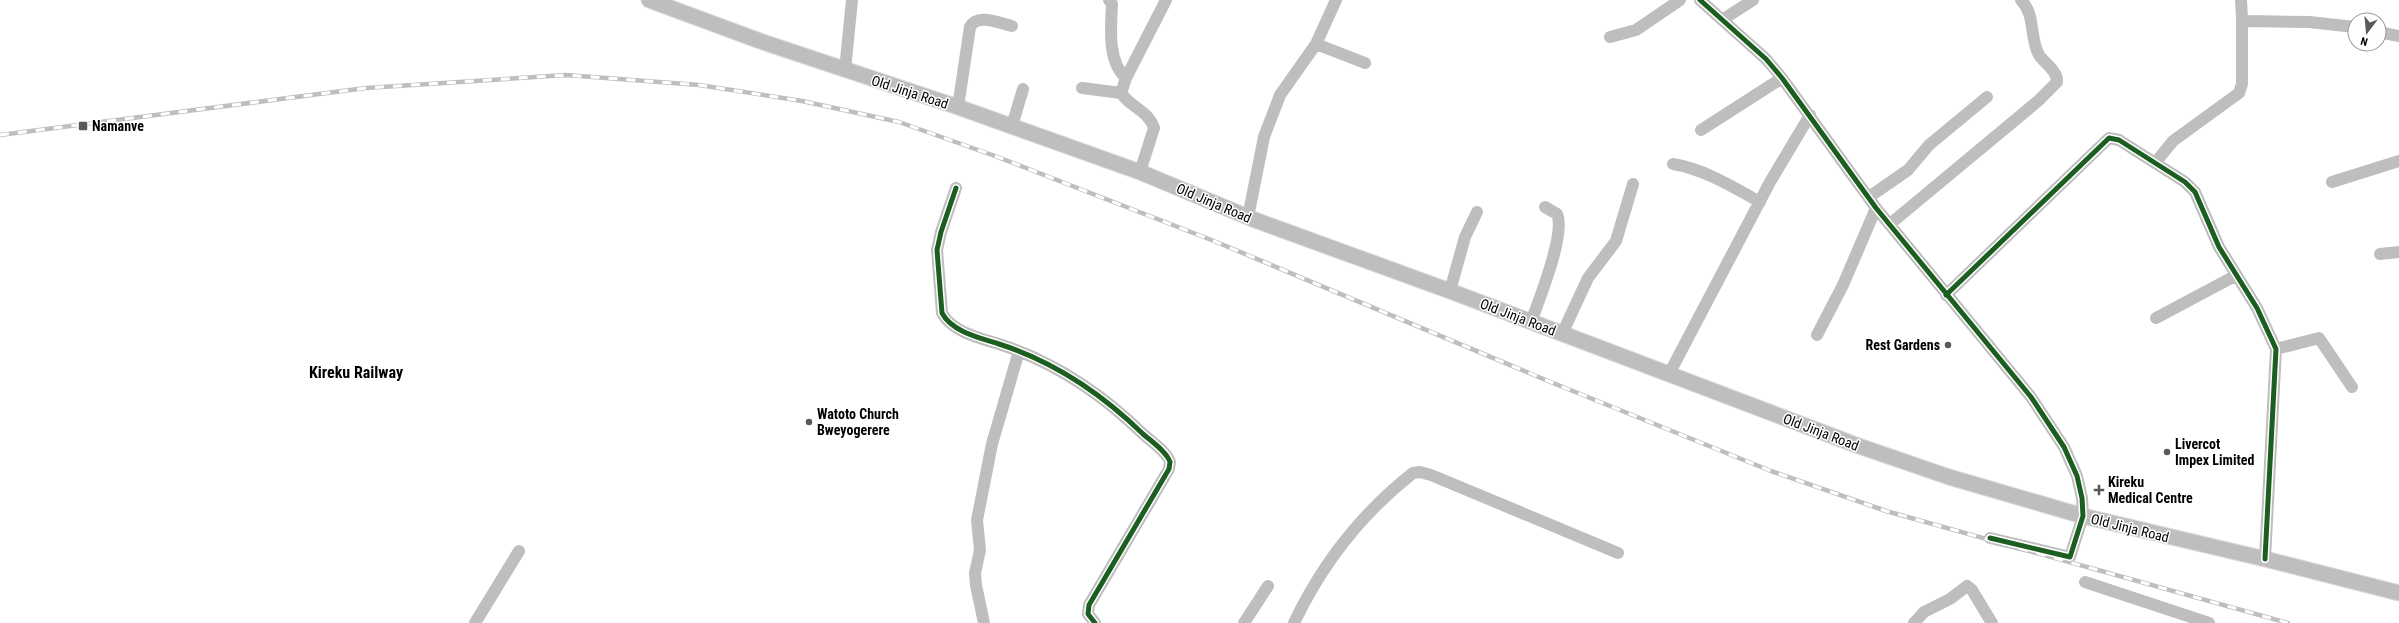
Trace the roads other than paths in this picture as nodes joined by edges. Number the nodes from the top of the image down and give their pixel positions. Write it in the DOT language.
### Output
graph roads {
  1 [pos="649,0"];
  2 [pos="852,0"];
  3 [pos="1109,0"];
  4 [pos="1166,0"];
  5 [pos="1336,0"];
  6 [pos="1680,0"];
  7 [pos="1700,0"];
  8 [pos="1753,0"];
  9 [pos="2021,0"];
  10 [pos="2241,0"];
  11 [pos="669,4"];
  12 [pos="2242,18"];
  13 [pos="1722,20"];
  14 [pos="1012,26"];
  15 [pos="2347,26"];
  16 [pos="2387,34"];
  17 [pos="2399,36"];
  18 [pos="1610,37"];
  19 [pos="1316,44"];
  20 [pos="1365,63"];
  21 [pos="845,70"];
  22 [pos="1126,78"];
  23 [pos="1782,78"];
  24 [pos="1082,88"];
  25 [pos="1023,89"];
  26 [pos="1121,93"];
  27 [pos="1987,97"];
  28 [pos="958,107"];
  29 [pos="1810,115"];
  30 [pos="1012,126"];
  31 [pos="1701,130"];
  32 [pos="2399,161"];
  33 [pos="2156,163"];
  34 [pos="1673,164"];
  35 [pos="1140,172"];
  36 [pos="2332,182"];
  37 [pos="1633,184"];
  38 [pos="956,188"];
  39 [pos="1869,197"];
  40 [pos="1760,202"];
  41 [pos="1545,207"];
  42 [pos="1876,208"];
  43 [pos="1477,212"];
  44 [pos="1248,217"];
  45 [pos="1890,224"];
  46 [pos="2399,252"];
  47 [pos="2380,254"];
  48 [pos="2235,276"];
  49 [pos="1450,291"];
  50 [pos="1946,295"];
  51 [pos="2156,318"];
  52 [pos="1531,322"];
  53 [pos="1562,334"];
  54 [pos="1817,335"];
  55 [pos="2276,349"];
  56 [pos="1019,350"];
  57 [pos="1669,374"];
  58 [pos="2352,388"];
  59 [pos="2083,516"];
  60 [pos="1990,538"];
  61 [pos="520,551"];
  62 [pos="1618,553"];
  63 [pos="2265,559"];
  64 [pos="2085,582"];
  65 [pos="1268,586"];
  66 [pos="2399,593"];
  67 [pos="2193,620"];
  68 [pos="474,623"];
  69 [pos="984,623"];
  70 [pos="1095,623"];
  71 [pos="1244,623"];
  72 [pos="1294,623"];
  73 [pos="1914,623"];
  74 [pos="1992,623"];
  75 [pos="2209,623"];
  1 -- 11 [label="main road, Old Jinja Road"];
  2 -- 21 [label="street"];
  3 -- 22 [label="street"];
  4 -- 22 [label="street"];
  5 -- 19 [label="street"];
  6 -- 18 [label="street"];
  7 -- 13 [label="street"];
  8 -- 13 [label="street"];
  9 -- 45 [label="street"];
  10 -- 12 [label="street"];
  11 -- 21 [label="main road, Old Jinja Road"];
  12 -- 15 [label="street"];
  12 -- 33 [label="street"];
  13 -- 23 [label="street"];
  14 -- 28 [label="street"];
  16 -- 17 [label="street"];
  19 -- 20 [label="street"];
  19 -- 44 [label="street"];
  21 -- 28 [label="main road, Old Jinja Road"];
  22 -- 26 [label="street"];
  23 -- 29 [label="street"];
  23 -- 31 [label="street"];
  24 -- 26 [label="street"];
  25 -- 30 [label="street"];
  26 -- 35 [label="street"];
  27 -- 39 [label="street"];
  28 -- 30 [label="main road, Old Jinja Road"];
  29 -- 39 [label="street"];
  29 -- 40 [label="street"];
  30 -- 35 [label="main road, Old Jinja Road"];
  32 -- 36 [label="street"];
  33 -- 48 [label="street"];
  33 -- 50 [label="street"];
  34 -- 40 [label="street"];
  35 -- 44 [label="main road, Old Jinja Road"];
  37 -- 53 [label="street"];
  38 -- 56 [label="street"];
  39 -- 42 [label="street"];
  40 -- 57 [label="street"];
  41 -- 52 [label="street"];
  42 -- 45 [label="street"];
  42 -- 54 [label="street"];
  43 -- 49 [label="street"];
  44 -- 49 [label="main road, Old Jinja Road"];
  45 -- 50 [label="street"];
  46 -- 47 [label="street"];
  48 -- 51 [label="street"];
  48 -- 55 [label="street"];
  49 -- 52 [label="main road, Old Jinja Road"];
  50 -- 59 [label="street"];
  52 -- 53 [label="main road, Old Jinja Road"];
  53 -- 57 [label="main road, Old Jinja Road"];
  55 -- 58 [label="street"];
  55 -- 63 [label="street"];
  56 -- 69 [label="street"];
  56 -- 70 [label="street"];
  57 -- 59 [label="main road, Old Jinja Road"];
  59 -- 60 [label="street"];
  59 -- 63 [label="main road, Old Jinja Road"];
  61 -- 68 [label="street"];
  62 -- 72 [label="street"];
  63 -- 66 [label="main road, Old Jinja Road"];
  64 -- 67 [label="street"];
  65 -- 71 [label="street"];
  67 -- 75 [label="street"];
  73 -- 74 [label="street"];
}
